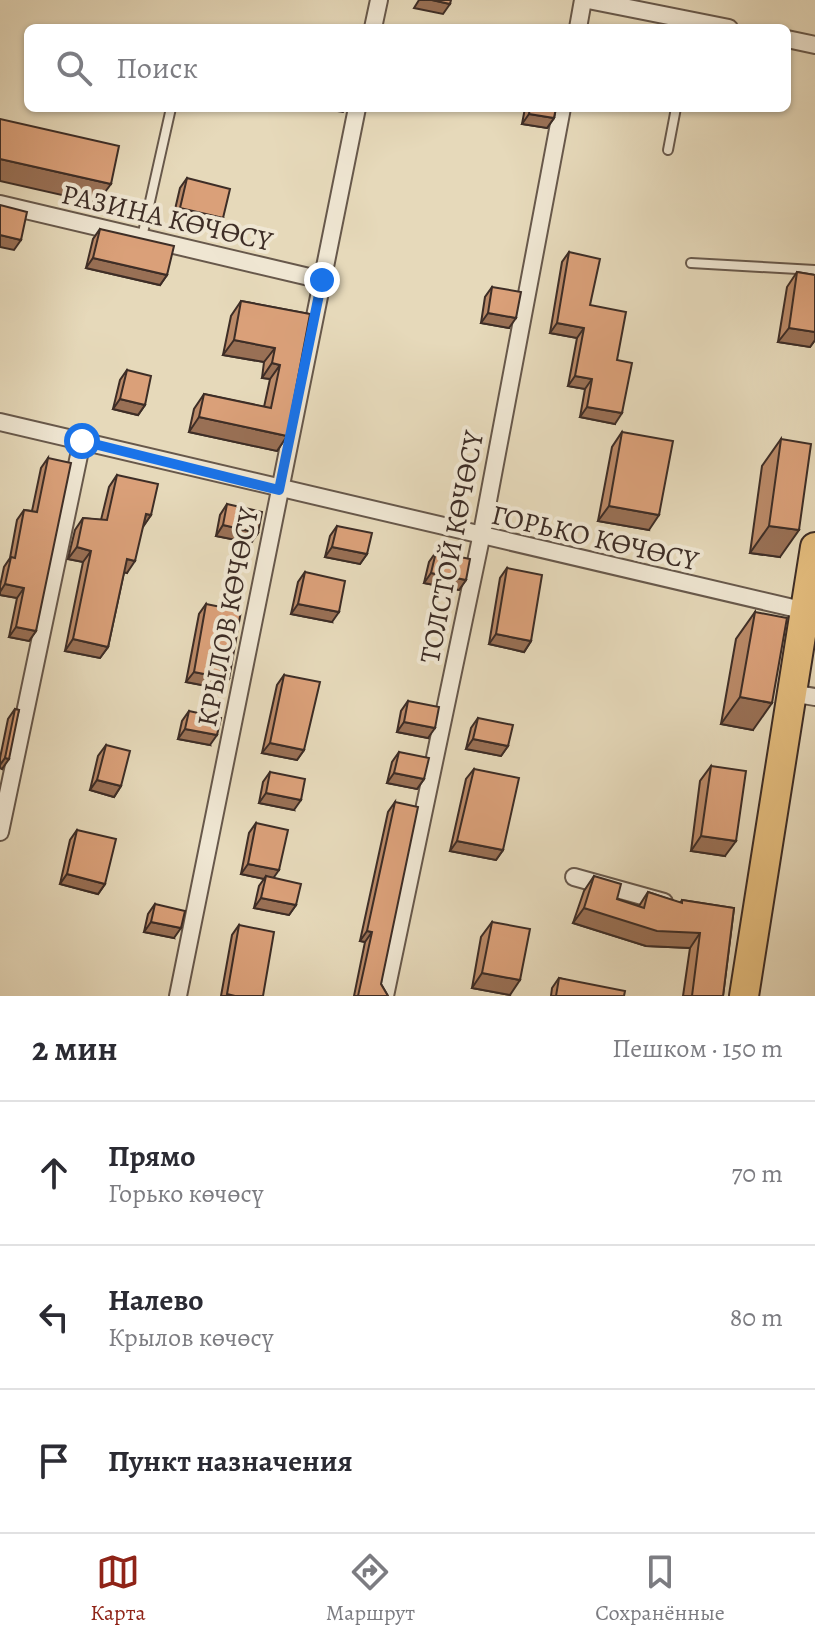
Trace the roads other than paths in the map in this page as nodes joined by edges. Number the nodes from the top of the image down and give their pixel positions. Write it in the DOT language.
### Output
graph roads {
  1 [pos="379,0"];
  2 [pos="586,0"];
  3 [pos="374,24"];
  4 [pos="579,24"];
  5 [pos="692,24"];
  6 [pos="791,40"];
  7 [pos="815,45"];
  8 [pos="170,112"];
  9 [pos="356,112"];
  10 [pos="561,112"];
  11 [pos="675,112"];
  12 [pos="668,150"];
  13 [pos="0,204"];
  14 [pos="142,237"];
  15 [pos="691,263"];
  16 [pos="815,270"];
  17 [pos="322,280"];
  18 [pos="0,422"];
  19 [pos="82,441"];
  20 [pos="279,490"];
  21 [pos="481,538"];
  22 [pos="815,547"];
  23 [pos="806,611"];
  24 [pos="803,695"];
  25 [pos="0,832"];
  26 [pos="574,877"];
  27 [pos="683,905"];
  28 [pos="178,996"];
  29 [pos="385,996"];
  30 [pos="744,996"];
  1 -- 3 [label="street"];
  2 -- 4 [label="street"];
  2 -- 5 [label="street"];
  6 -- 7 [label="street"];
  8 -- 14 [label="lane"];
  9 -- 17 [label="street, КРЫЛОВ КӨЧӨСҮ"];
  10 -- 21 [label="street, ТОЛСТОЙ КӨЧӨСҮ"];
  11 -- 12 [label="lane"];
  13 -- 14 [label="street, РАЗИНА КӨЧӨСҮ"];
  14 -- 17 [label="street, РАЗИНА КӨЧӨСҮ"];
  15 -- 16 [label="lane"];
  17 -- 20 [label="street, КРЫЛОВ КӨЧӨСҮ"];
  18 -- 19 [label="street, ГОРЬКО КӨЧӨСҮ"];
  19 -- 20 [label="street, ГОРЬКО КӨЧӨСҮ"];
  19 -- 25 [label="street"];
  20 -- 21 [label="street, ГОРЬКО КӨЧӨСҮ"];
  20 -- 28 [label="street, КРЫЛОВ КӨЧӨСҮ"];
  21 -- 23 [label="street, ГОРЬКО КӨЧӨСҮ"];
  21 -- 29 [label="street, ТОЛСТОЙ КӨЧӨСҮ"];
  22 -- 23 [label="highway"];
  23 -- 24 [label="highway"];
  24 -- 30 [label="highway"];
  26 -- 27 [label="street"];
}
